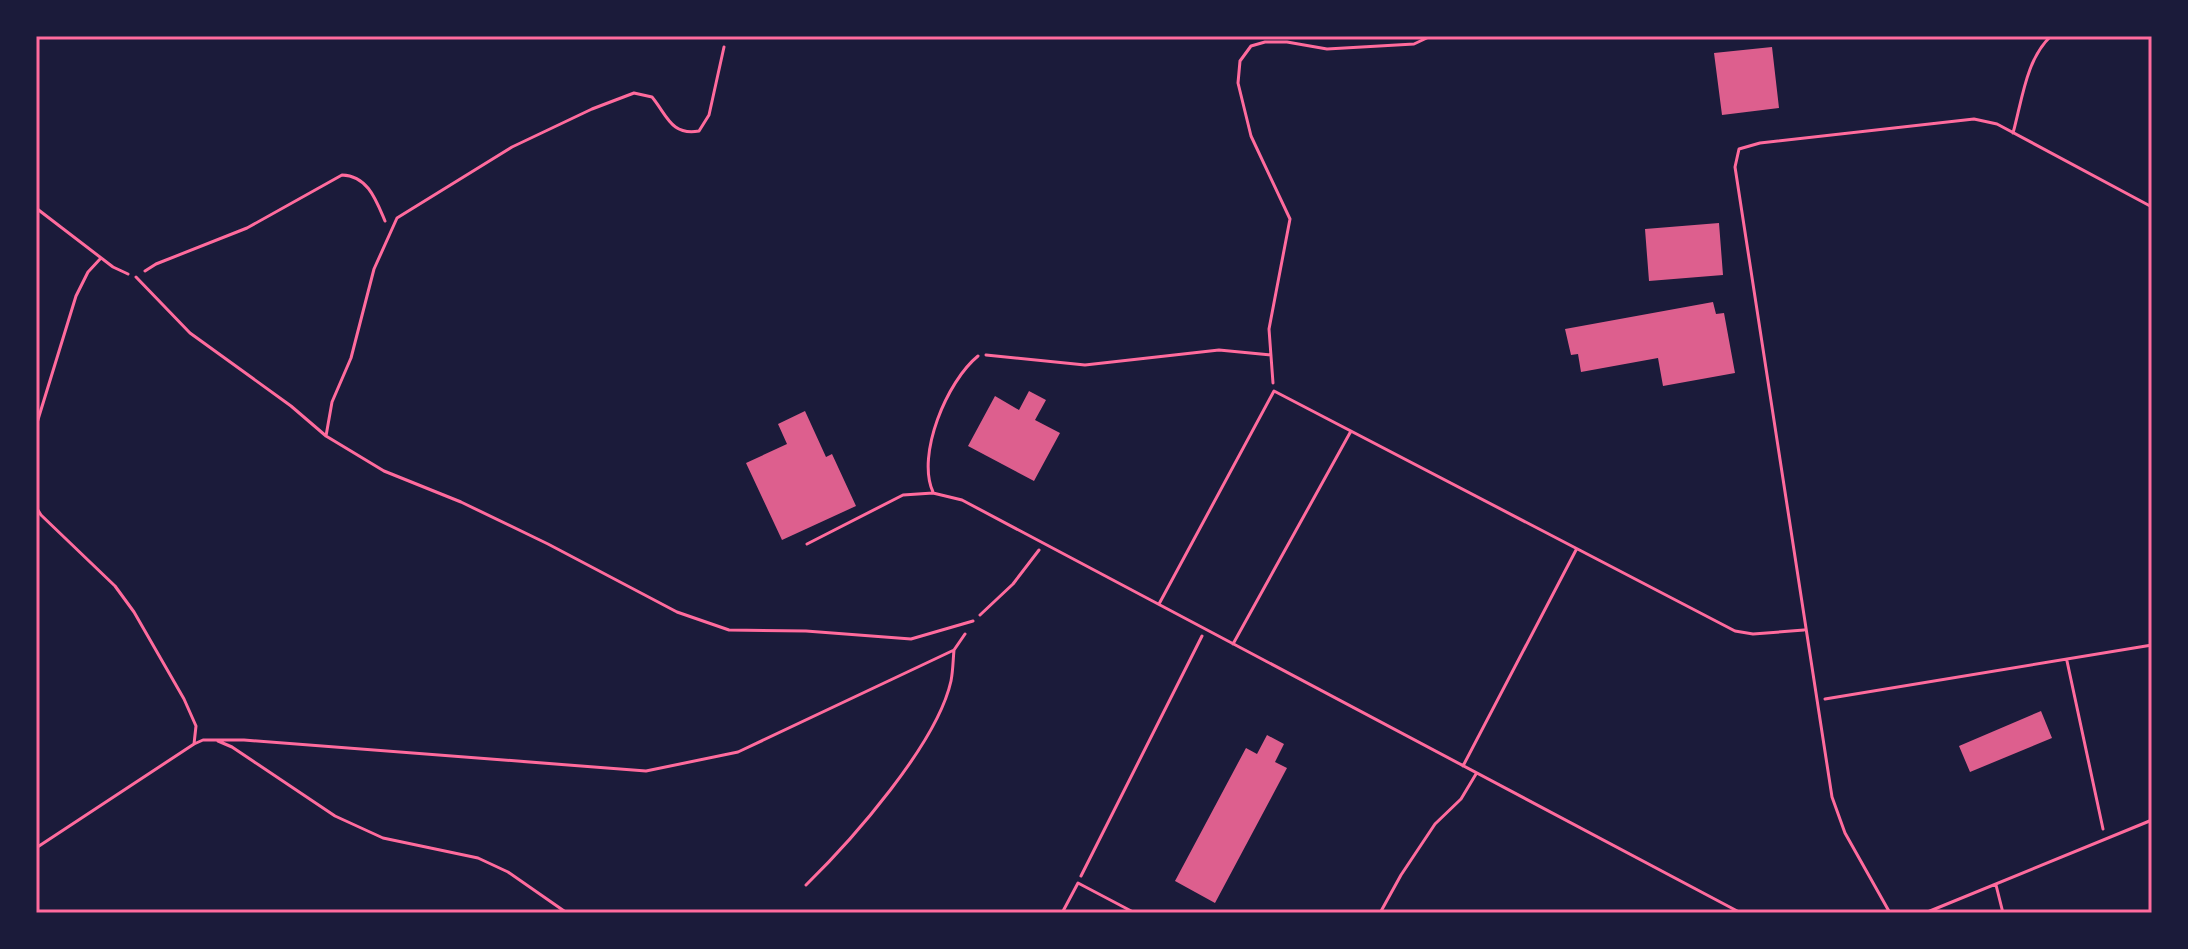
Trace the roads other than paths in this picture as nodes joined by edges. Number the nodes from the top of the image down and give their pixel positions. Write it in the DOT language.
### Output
graph roads {
  1 [pos="2051,36"];
  2 [pos="724,47"];
  3 [pos="2013,133"];
  4 [pos="2152,207"];
  5 [pos="136,277"];
  6 [pos="978,356"];
  7 [pos="1351,431"];
  8 [pos="326,436"];
  9 [pos="933,493"];
  10 [pos="807,544"];
  11 [pos="1576,550"];
  12 [pos="1159,604"];
  13 [pos="973,621"];
  14 [pos="1804,630"];
  15 [pos="1233,644"];
  16 [pos="1462,767"];
  17 [pos="1476,774"];
  18 [pos="2152,820"];
  19 [pos="1996,885"];
  20 [pos="1062,913"];
  21 [pos="1135,913"];
  22 [pos="1380,913"];
  23 [pos="1741,913"];
  24 [pos="1890,913"];
  25 [pos="1925,913"];
  26 [pos="2003,913"];
  1 -- 3 [label="lane"];
  2 -- 8 [label="lane"];
  3 -- 4 [label="lane"];
  3 -- 14 [label="lane"];
  5 -- 8 [label="lane"];
  6 -- 9 [label="lane"];
  7 -- 11 [label="lane"];
  7 -- 12 [label="lane"];
  7 -- 15 [label="lane"];
  8 -- 13 [label="lane"];
  9 -- 10 [label="lane"];
  9 -- 12 [label="lane"];
  11 -- 14 [label="lane"];
  11 -- 16 [label="lane"];
  12 -- 15 [label="lane"];
  14 -- 24 [label="lane"];
  15 -- 16 [label="lane"];
  16 -- 17 [label="lane"];
  17 -- 22 [label="lane"];
  17 -- 23 [label="lane"];
  18 -- 19 [label="lane"];
  19 -- 25 [label="lane"];
  19 -- 26 [label="lane"];
  20 -- 21 [label="lane"];
}
